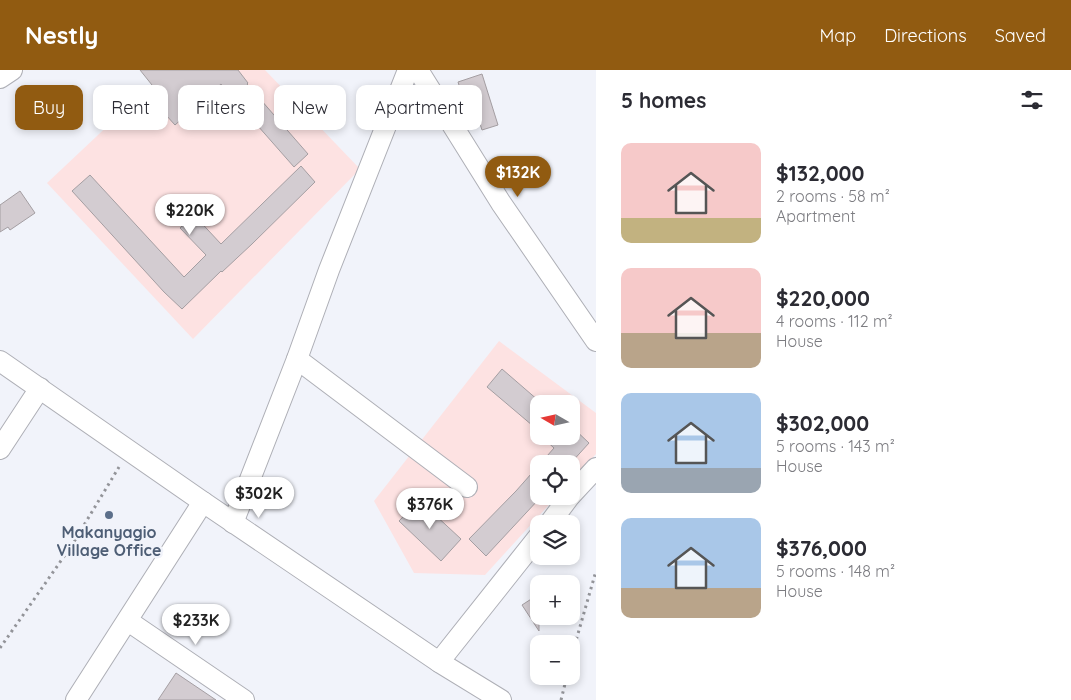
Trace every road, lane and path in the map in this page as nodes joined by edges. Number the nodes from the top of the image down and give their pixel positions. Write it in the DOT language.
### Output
graph roads {
  1 [pos="12,70"];
  2 [pos="408,70"];
  3 [pos="418,70"];
  4 [pos="0,78"];
  5 [pos="596,341"];
  6 [pos="297,359"];
  7 [pos="0,361"];
  8 [pos="40,388"];
  9 [pos="0,449"];
  10 [pos="129,450"];
  11 [pos="596,468"];
  12 [pos="580,486"];
  13 [pos="467,487"];
  14 [pos="203,502"];
  15 [pos="564,505"];
  16 [pos="555,515"];
  17 [pos="233,523"];
  18 [pos="530,547"];
  19 [pos="596,571"];
  20 [pos="591,591"];
  21 [pos="596,592"];
  22 [pos="128,621"];
  23 [pos="578,635"];
  24 [pos="0,648"];
  25 [pos="439,662"];
  26 [pos="565,685"];
  27 [pos="476,693"];
  28 [pos="76,700"];
  29 [pos="244,700"];
  30 [pos="501,700"];
  31 [pos="562,700"];
  1 -- 4 [label="street"];
  2 -- 6 [label="street"];
  3 -- 5 [label="street"];
  6 -- 13 [label="street"];
  6 -- 17 [label="street"];
  7 -- 8 [label="street"];
  8 -- 9 [label="street"];
  8 -- 10 [label="street"];
  10 -- 14 [label="street"];
  10 -- 24 [label="path"];
  11 -- 12 [label="street"];
  14 -- 17 [label="street"];
  14 -- 22 [label="street"];
  15 -- 16 [label="street"];
  17 -- 25 [label="street"];
  18 -- 25 [label="street"];
  19 -- 20 [label="path"];
  20 -- 21 [label="path"];
  20 -- 23 [label="path"];
  22 -- 28 [label="street"];
  22 -- 29 [label="street"];
  25 -- 27 [label="street"];
  26 -- 31 [label="path"];
  27 -- 30 [label="street"];
}
